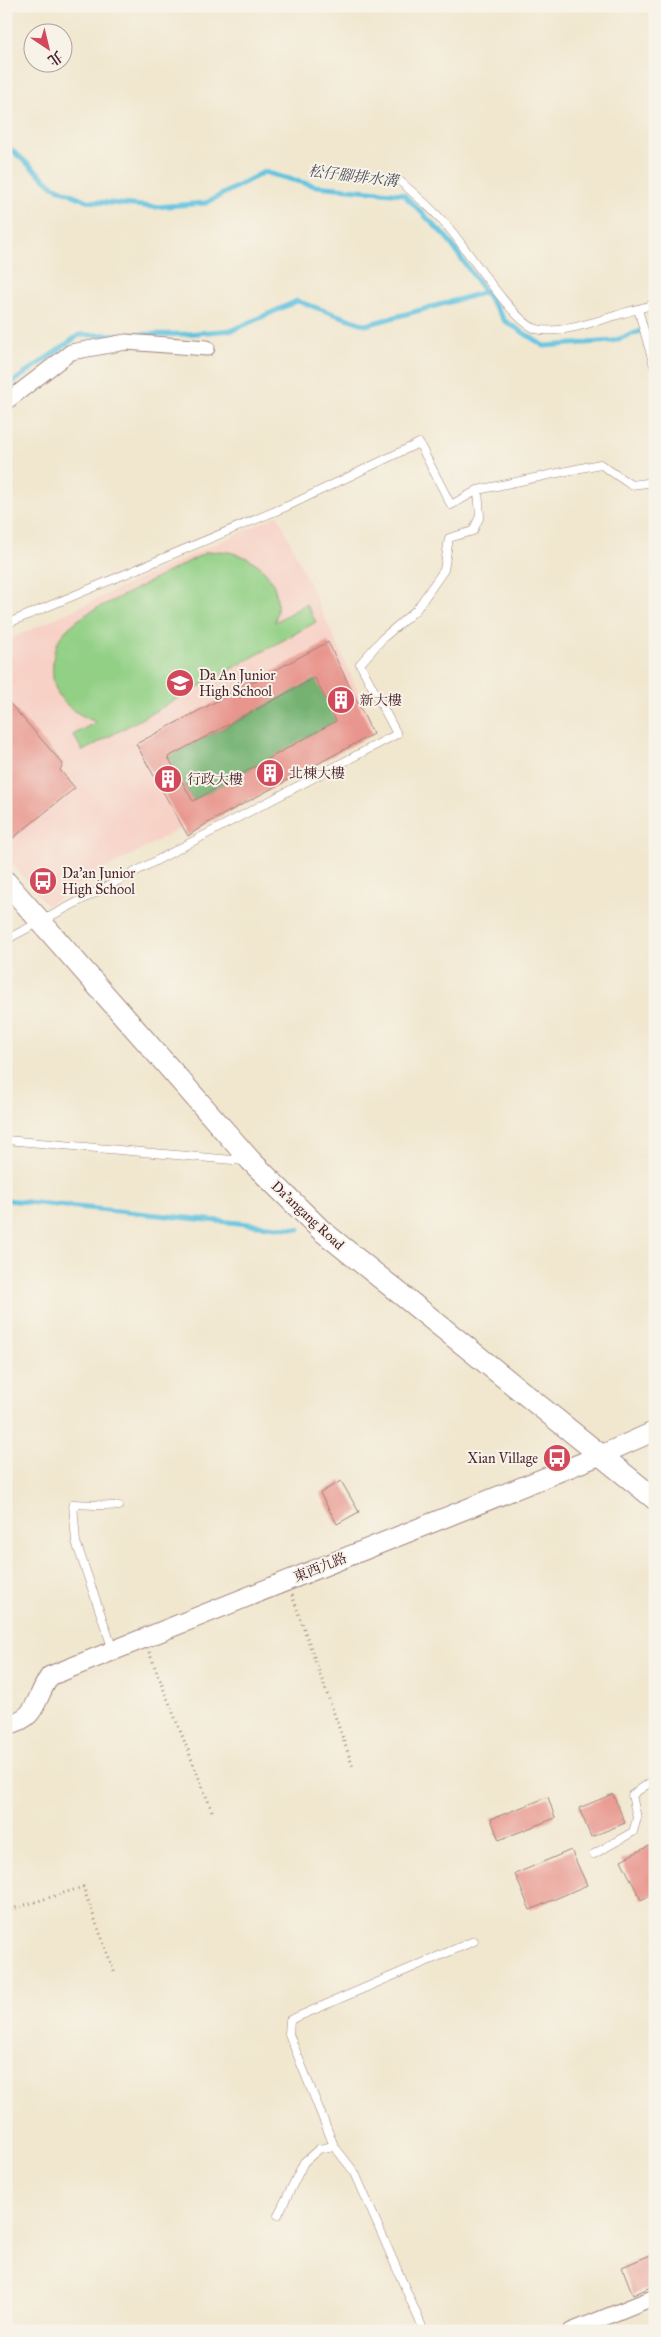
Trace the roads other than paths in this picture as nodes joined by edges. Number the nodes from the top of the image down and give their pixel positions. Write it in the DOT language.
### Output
graph roads {
  1 [pos="395,177"];
  2 [pos="655,304"];
  3 [pos="639,312"];
  4 [pos="207,348"];
  5 [pos="655,369"];
  6 [pos="6,402"];
  7 [pos="655,482"];
  8 [pos="478,490"];
  9 [pos="6,624"];
  10 [pos="6,882"];
  11 [pos="40,923"];
  12 [pos="6,942"];
  13 [pos="6,1140"];
  14 [pos="251,1161"];
  15 [pos="655,1431"];
  16 [pos="601,1455"];
  17 [pos="655,1499"];
  18 [pos="119,1506"];
  19 [pos="113,1650"];
  20 [pos="6,1724"];
  21 [pos="655,1780"];
  22 [pos="594,1854"];
  23 [pos="474,1941"];
  24 [pos="334,2146"];
  25 [pos="278,2214"];
  26 [pos="655,2297"];
  27 [pos="424,2331"];
  28 [pos="571,2331"];
  1 -- 3 [label="lane"];
  2 -- 3 [label="lane"];
  3 -- 5 [label="lane"];
  4 -- 6 [label="street"];
  7 -- 8 [label="lane"];
  8 -- 9 [label="lane"];
  8 -- 11 [label="lane"];
  10 -- 11 [label="main road, Da’angang Road"];
  11 -- 12 [label="lane"];
  11 -- 14 [label="main road, Da’angang Road"];
  13 -- 14 [label="lane"];
  14 -- 16 [label="main road, Da’angang Road"];
  15 -- 16 [label="street, 東西九路"];
  16 -- 17 [label="main road, Da’angang Road"];
  16 -- 19 [label="street, 東西九路"];
  18 -- 19 [label="lane"];
  19 -- 20 [label="street, 東西九路"];
  21 -- 22 [label="lane"];
  23 -- 24 [label="lane"];
  24 -- 25 [label="lane"];
  24 -- 27 [label="lane"];
  26 -- 28 [label="street"];
}
